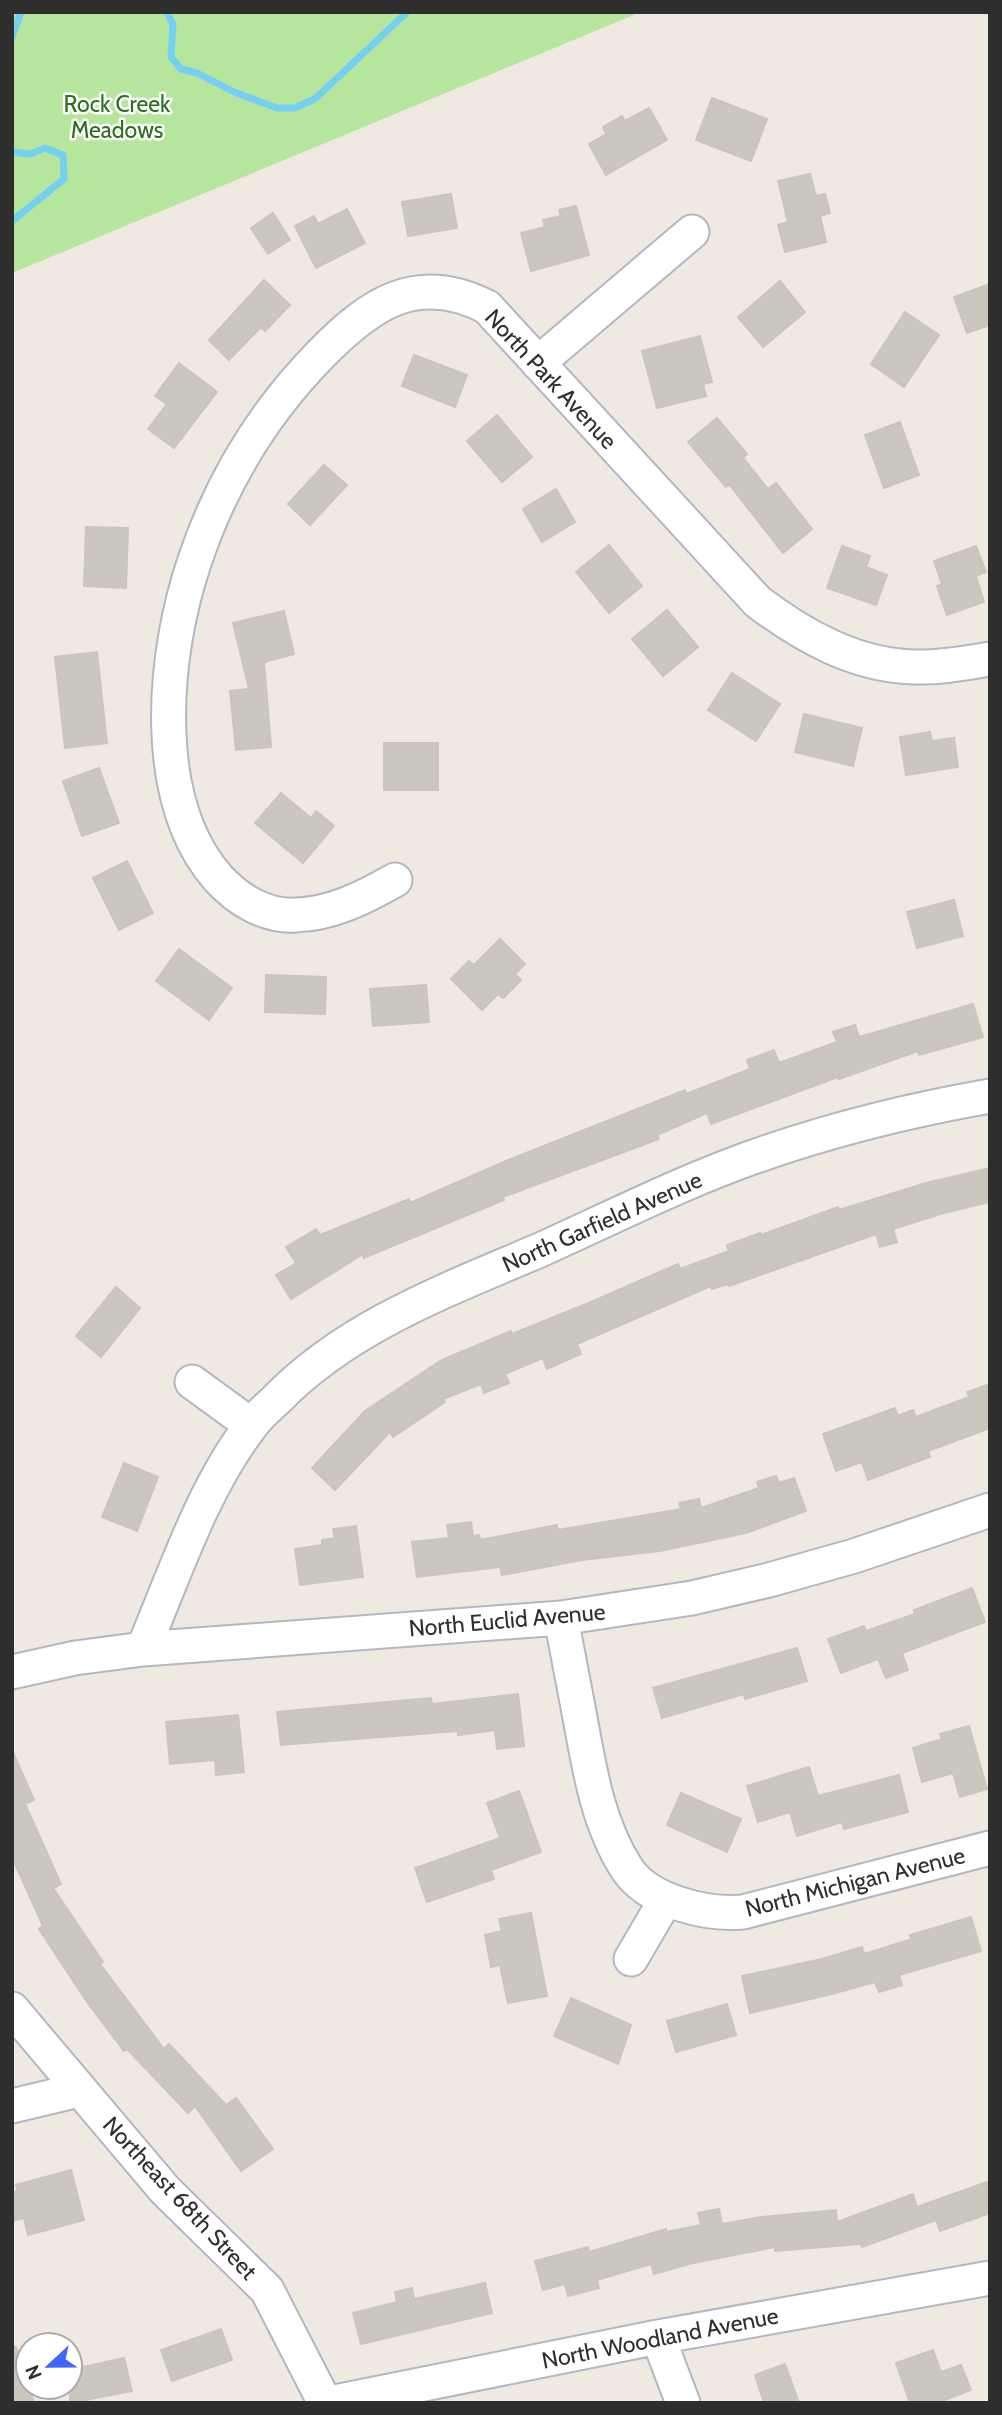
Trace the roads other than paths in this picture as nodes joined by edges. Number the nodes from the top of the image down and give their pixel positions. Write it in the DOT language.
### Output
graph roads {
  1 [pos="692,232"];
  2 [pos="538,363"];
  3 [pos="990,659"];
  4 [pos="395,880"];
  5 [pos="990,1096"];
  6 [pos="192,1382"];
  7 [pos="251,1425"];
  8 [pos="990,1510"];
  9 [pos="561,1618"];
  10 [pos="143,1648"];
  11 [pos="12,1672"];
  12 [pos="990,1848"];
  13 [pos="666,1899"];
  14 [pos="631,1959"];
  15 [pos="12,2009"];
  16 [pos="79,2090"];
  17 [pos="12,2106"];
  18 [pos="990,2278"];
  19 [pos="658,2337"];
  20 [pos="328,2403"];
  21 [pos="683,2403"];
  1 -- 2 [label="street"];
  2 -- 3 [label="street, North Park Avenue"];
  2 -- 4 [label="street, North Park Avenue"];
  5 -- 7 [label="street, North Garfield Avenue"];
  6 -- 7 [label="street"];
  7 -- 10 [label="street, North Garfield Avenue"];
  8 -- 9 [label="street, North Euclid Avenue"];
  9 -- 10 [label="street, North Euclid Avenue"];
  9 -- 13 [label="street, North Michigan Avenue"];
  10 -- 11 [label="street, North Euclid Avenue"];
  12 -- 13 [label="street, North Michigan Avenue"];
  13 -- 14 [label="street"];
  15 -- 16 [label="street, Northeast 68th Street"];
  16 -- 17 [label="street"];
  16 -- 20 [label="street, Northeast 68th Street"];
  18 -- 19 [label="street, North Woodland Avenue"];
  19 -- 20 [label="street, North Woodland Avenue"];
  19 -- 21 [label="street"];
}
